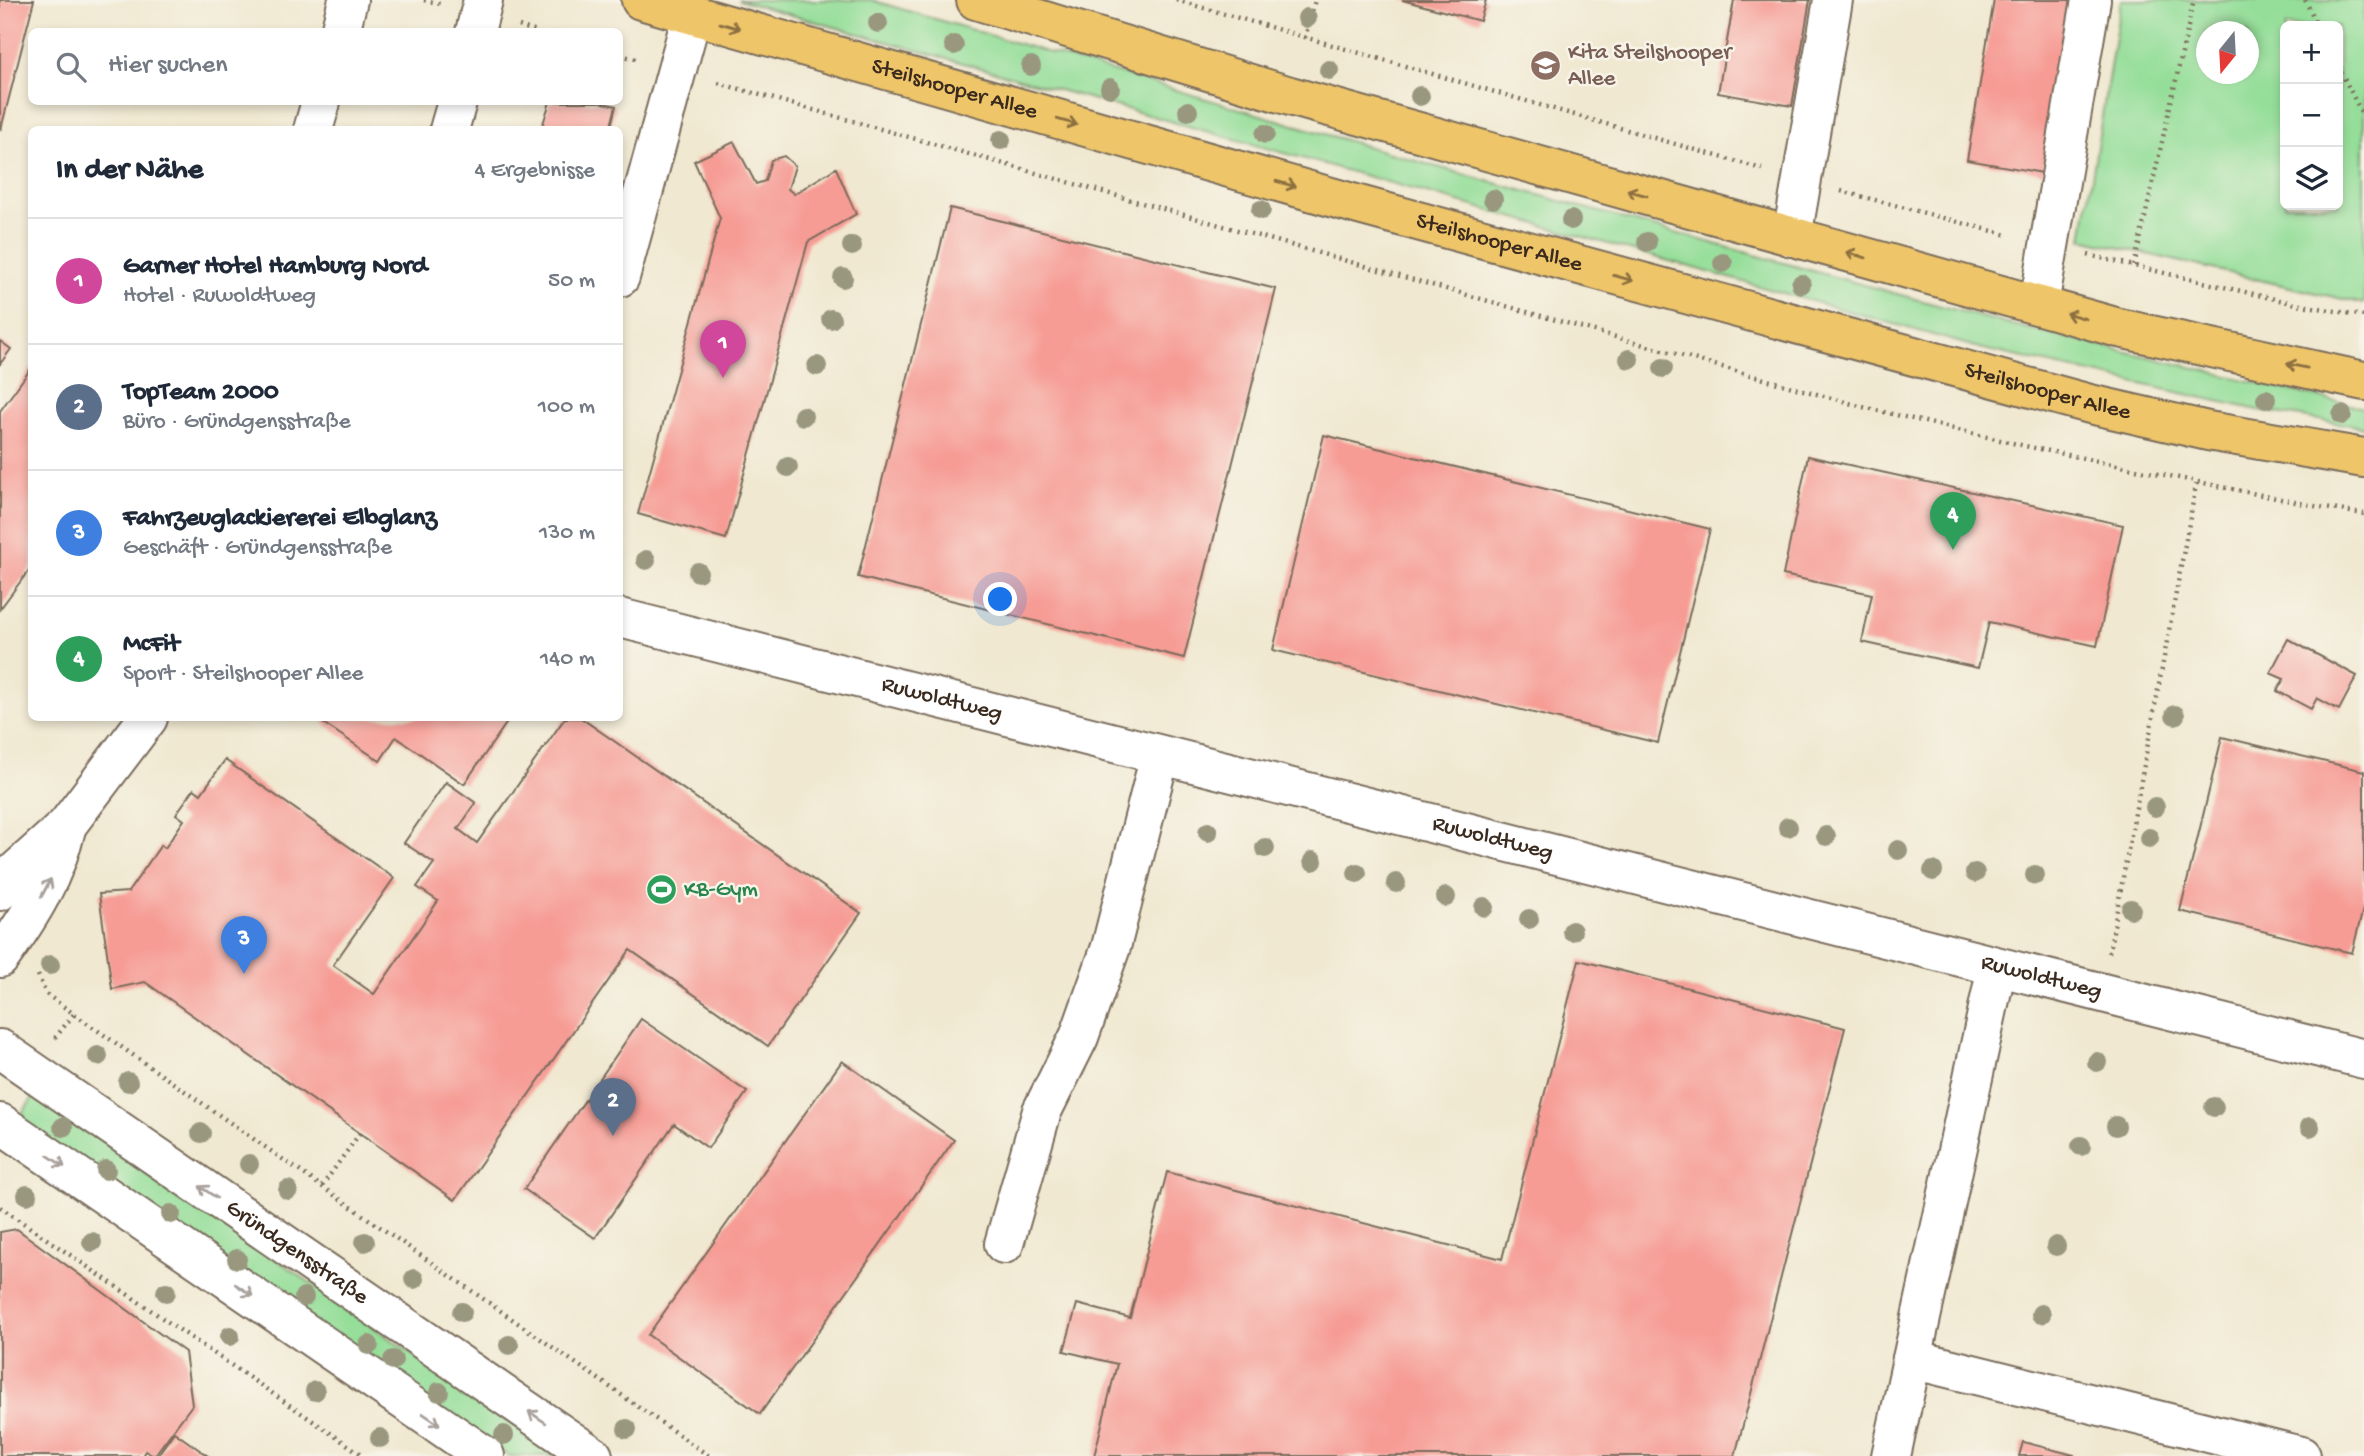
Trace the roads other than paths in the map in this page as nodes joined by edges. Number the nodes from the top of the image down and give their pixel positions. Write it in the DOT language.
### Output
graph roads {
  1 [pos="348,0"];
  2 [pos="483,0"];
  3 [pos="641,0"];
  4 [pos="975,0"];
  5 [pos="1833,0"];
  6 [pos="2091,0"];
  7 [pos="692,15"];
  8 [pos="341,28"];
  9 [pos="476,28"];
  10 [pos="320,105"];
  11 [pos="456,105"];
  12 [pos="314,126"];
  13 [pos="450,126"];
  14 [pos="1792,237"];
  15 [pos="623,266"];
  16 [pos="2039,305"];
  17 [pos="2364,381"];
  18 [pos="2364,458"];
  19 [pos="623,619"];
  20 [pos="146,721"];
  21 [pos="1160,755"];
  22 [pos="67,825"];
  23 [pos="0,891"];
  24 [pos="0,958"];
  25 [pos="1997,967"];
  26 [pos="0,1049"];
  27 [pos="2364,1059"];
  28 [pos="0,1123"];
  29 [pos="1004,1244"];
  30 [pos="1912,1359"];
  31 [pos="485,1456"];
  32 [pos="593,1456"];
  33 [pos="1891,1456"];
  34 [pos="2301,1456"];
  1 -- 8 [label="street"];
  2 -- 9 [label="street"];
  3 -- 7 [label="main road, Steilshooper Allee"];
  14 -- 4 [label="main road, one-way"];
  5 -- 14 [label="street"];
  6 -- 16 [label="street"];
  7 -- 15 [label="street"];
  7 -- 18 [label="main road, Steilshooper Allee, one-way"];
  10 -- 12 [label="street"];
  11 -- 13 [label="street"];
  16 -- 14 [label="main road, one-way"];
  17 -- 16 [label="main road, one-way"];
  19 -- 21 [label="street, Ruwoldtweg"];
  20 -- 22 [label="street"];
  21 -- 25 [label="street, Ruwoldtweg"];
  21 -- 29 [label="street"];
  22 -- 23 [label="street"];
  24 -- 22 [label="street, one-way"];
  25 -- 27 [label="street, Ruwoldtweg"];
  25 -- 30 [label="street"];
  32 -- 26 [label="street, Gründgensstraße, one-way"];
  28 -- 31 [label="street, one-way"];
  30 -- 33 [label="street"];
  30 -- 34 [label="street"];
}
